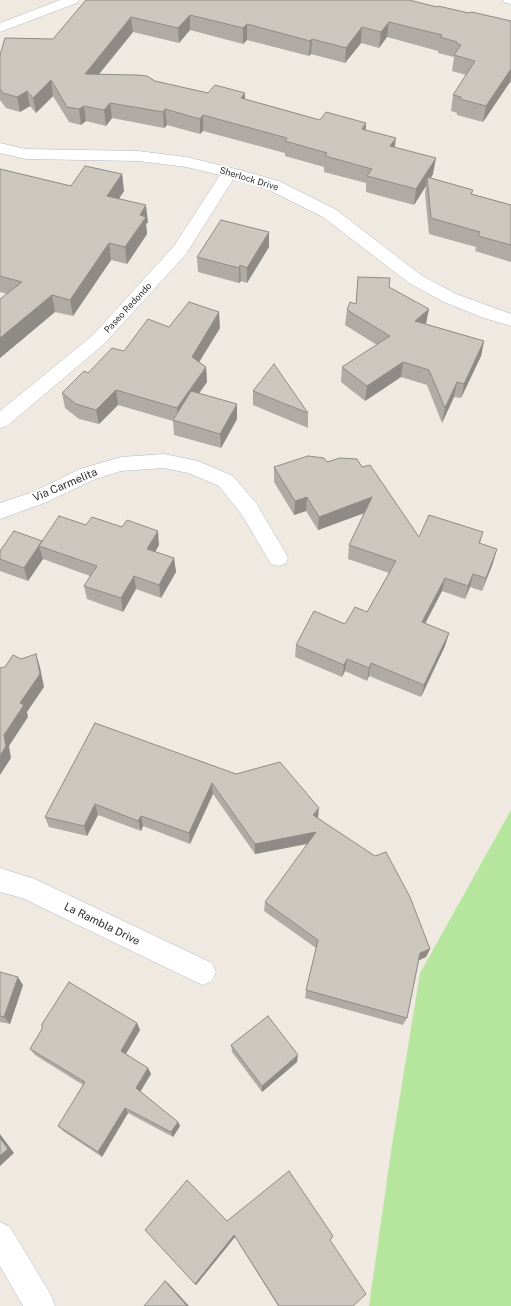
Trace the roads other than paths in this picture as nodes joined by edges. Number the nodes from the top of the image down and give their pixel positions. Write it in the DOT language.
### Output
graph roads {
  1 [pos="72,0"];
  2 [pos="0,28"];
  3 [pos="0,148"];
  4 [pos="230,172"];
  5 [pos="511,320"];
  6 [pos="0,422"];
  7 [pos="0,510"];
  8 [pos="278,558"];
  9 [pos="0,880"];
  10 [pos="203,972"];
  11 [pos="0,1238"];
  12 [pos="40,1306"];
  1 -- 2 [label="street"];
  3 -- 4 [label="street, Sherlock Drive"];
  4 -- 5 [label="street, Sherlock Drive"];
  4 -- 6 [label="street, Paseo Redondo"];
  7 -- 8 [label="street, Via Carmelita"];
  9 -- 10 [label="street, La Rambla Drive"];
  11 -- 12 [label="street"];
}
